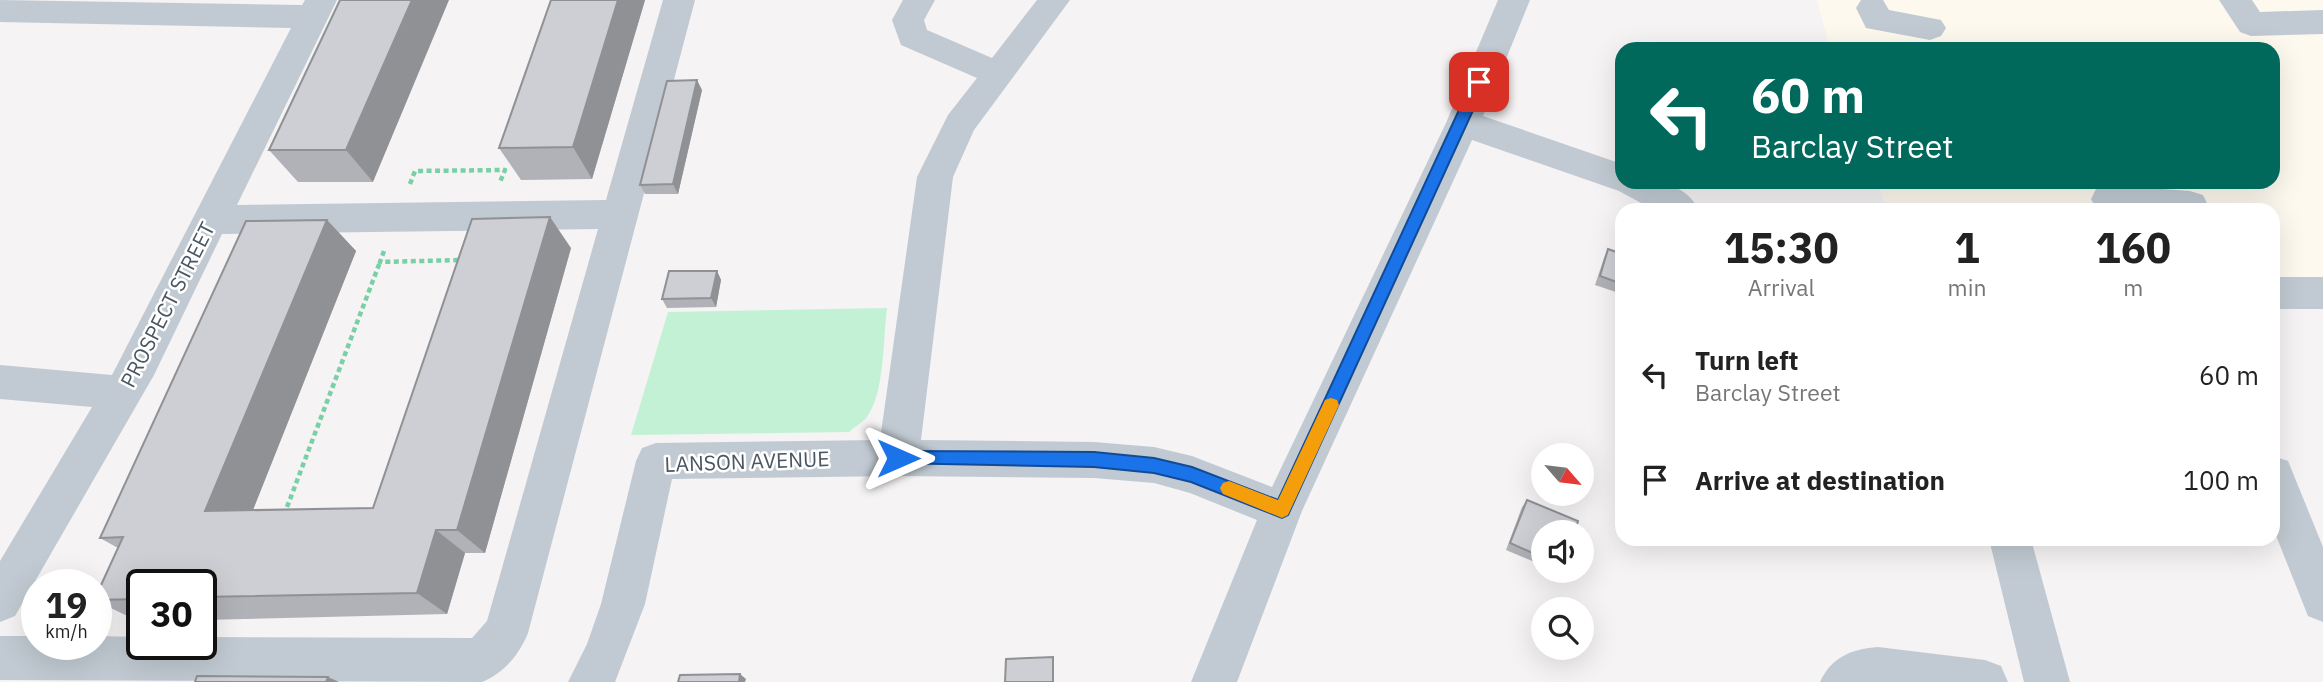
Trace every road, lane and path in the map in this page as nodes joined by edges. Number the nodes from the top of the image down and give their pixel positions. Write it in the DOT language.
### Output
graph roads {
  1 [pos="679,0"];
  2 [pos="919,0"];
  3 [pos="1514,0"];
  4 [pos="2235,0"];
  5 [pos="1045,2"];
  6 [pos="1872,8"];
  7 [pos="316,9"];
  8 [pos="0,11"];
  9 [pos="2323,22"];
  10 [pos="1930,28"];
  11 [pos="1000,72"];
  12 [pos="1462,123"];
  13 [pos="1615,176"];
  14 [pos="1648,189"];
  15 [pos="2109,199"];
  16 [pos="1671,203"];
  17 [pos="2163,203"];
  18 [pos="621,214"];
  19 [pos="212,220"];
  20 [pos="380,262"];
  21 [pos="2280,293"];
  22 [pos="2323,293"];
  23 [pos="0,382"];
  24 [pos="123,393"];
  25 [pos="898,458"];
  26 [pos="2280,492"];
  27 [pos="1282,510"];
  28 [pos="280,526"];
  29 [pos="2012,546"];
  30 [pos="0,601"];
  31 [pos="2323,601"];
  32 [pos="0,658"];
  33 [pos="591,682"];
  34 [pos="1214,682"];
  35 [pos="1843,682"];
  36 [pos="1985,682"];
  37 [pos="2048,682"];
  1 -- 18 [label="street"];
  2 -- 11 [label="street"];
  3 -- 12 [label="street"];
  4 -- 9 [label="street"];
  5 -- 11 [label="street"];
  6 -- 10 [label="street"];
  7 -- 8 [label="street"];
  7 -- 19 [label="street, PROSPECT STREET"];
  11 -- 25 [label="street"];
  12 -- 13 [label="street"];
  12 -- 27 [label="street"];
  14 -- 16 [label="street"];
  15 -- 17 [label="street"];
  18 -- 19 [label="street"];
  18 -- 32 [label="street"];
  19 -- 24 [label="street, PROSPECT STREET"];
  20 -- 28 [label="path"];
  21 -- 22 [label="street"];
  23 -- 24 [label="street"];
  24 -- 30 [label="street, PROSPECT STREET"];
  25 -- 27 [label="street, LANSON AVENUE"];
  25 -- 33 [label="street, LANSON AVENUE"];
  26 -- 31 [label="street"];
  27 -- 34 [label="street"];
  29 -- 37 [label="street"];
  35 -- 36 [label="street"];
}
